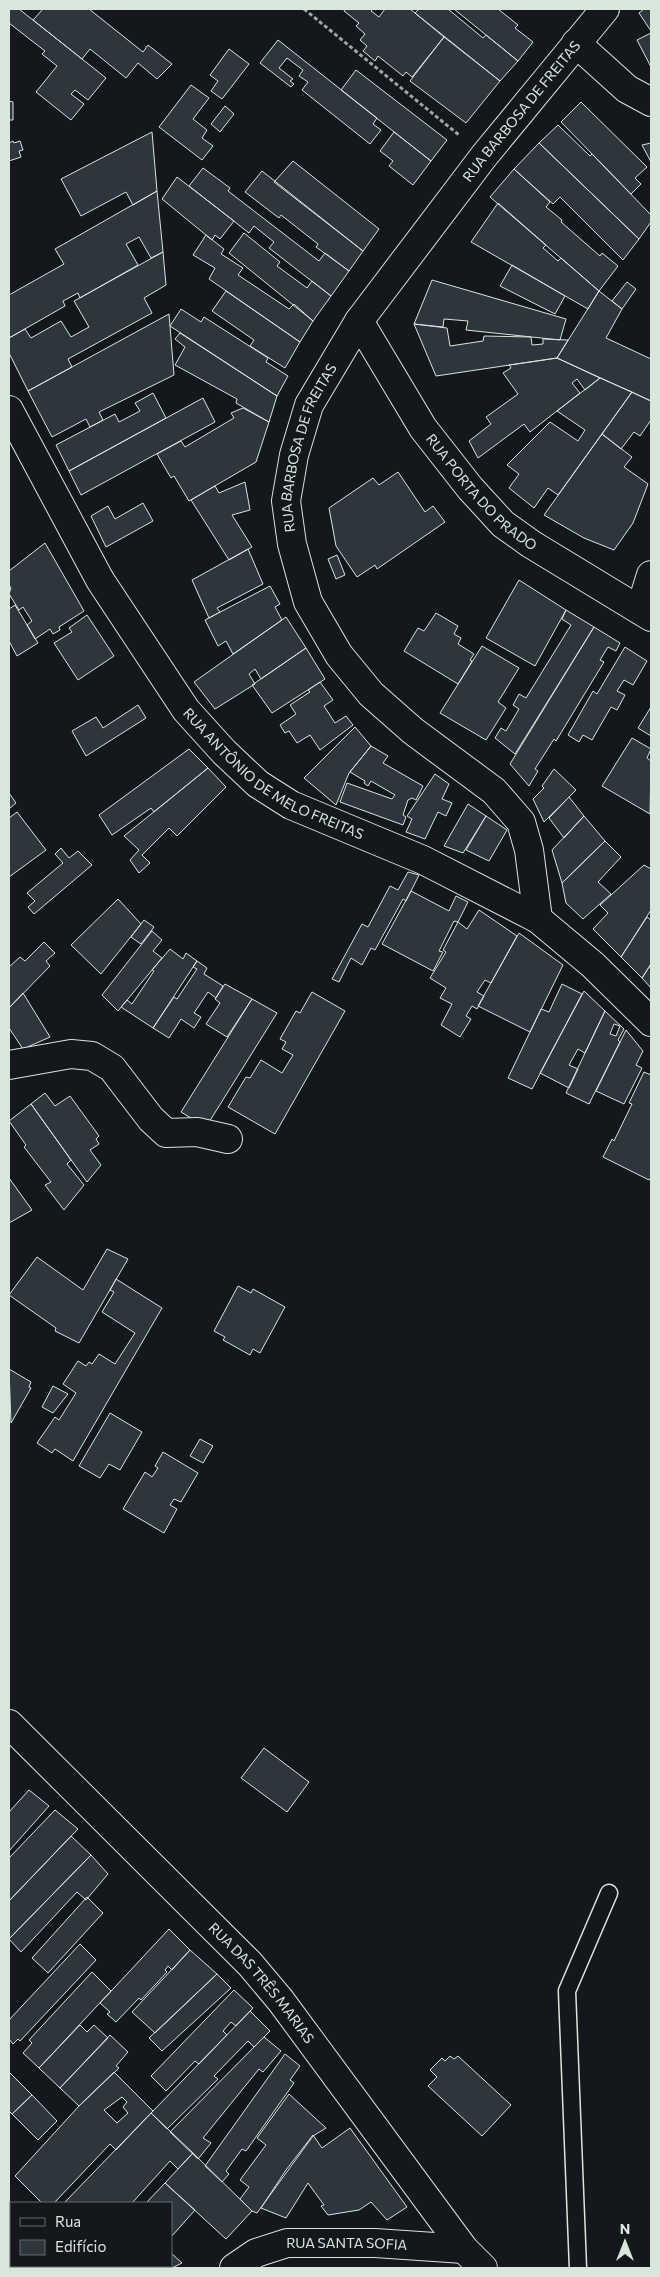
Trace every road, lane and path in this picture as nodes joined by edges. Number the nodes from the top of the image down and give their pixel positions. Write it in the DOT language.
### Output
graph roads {
  1 [pos="304,9"];
  2 [pos="605,9"];
  3 [pos="576,43"];
  4 [pos="651,102"];
  5 [pos="484,156"];
  6 [pos="359,321"];
  7 [pos="9,410"];
  8 [pos="651,575"];
  9 [pos="646,614"];
  10 [pos="538,919"];
  11 [pos="651,1022"];
  12 [pos="9,1065"];
  13 [pos="228,1139"];
  14 [pos="9,1724"];
  15 [pos="609,1893"];
  16 [pos="464,2249"];
  17 [pos="234,2268"];
  18 [pos="483,2268"];
  19 [pos="578,2268"];
  1 -- 5 [label="path"];
  2 -- 3 [label="street, RUA BARBOSA DE FREITAS"];
  3 -- 4 [label="street"];
  3 -- 5 [label="street, RUA BARBOSA DE FREITAS"];
  5 -- 6 [label="street, RUA BARBOSA DE FREITAS"];
  6 -- 9 [label="street, RUA PORTA DO PRADO"];
  6 -- 10 [label="street, RUA BARBOSA DE FREITAS"];
  7 -- 10 [label="street, RUA ANTÔNIO DE MELO FREITAS"];
  8 -- 9 [label="street"];
  10 -- 11 [label="street, RUA ANTÔNIO DE MELO FREITAS"];
  12 -- 13 [label="street"];
  14 -- 16 [label="street, RUA DAS TRÊS MARIAS"];
  15 -- 19 [label="lane"];
  16 -- 17 [label="street, RUA SANTA SOFIA"];
  16 -- 18 [label="street, RUA DAS TRÊS MARIAS"];
}
